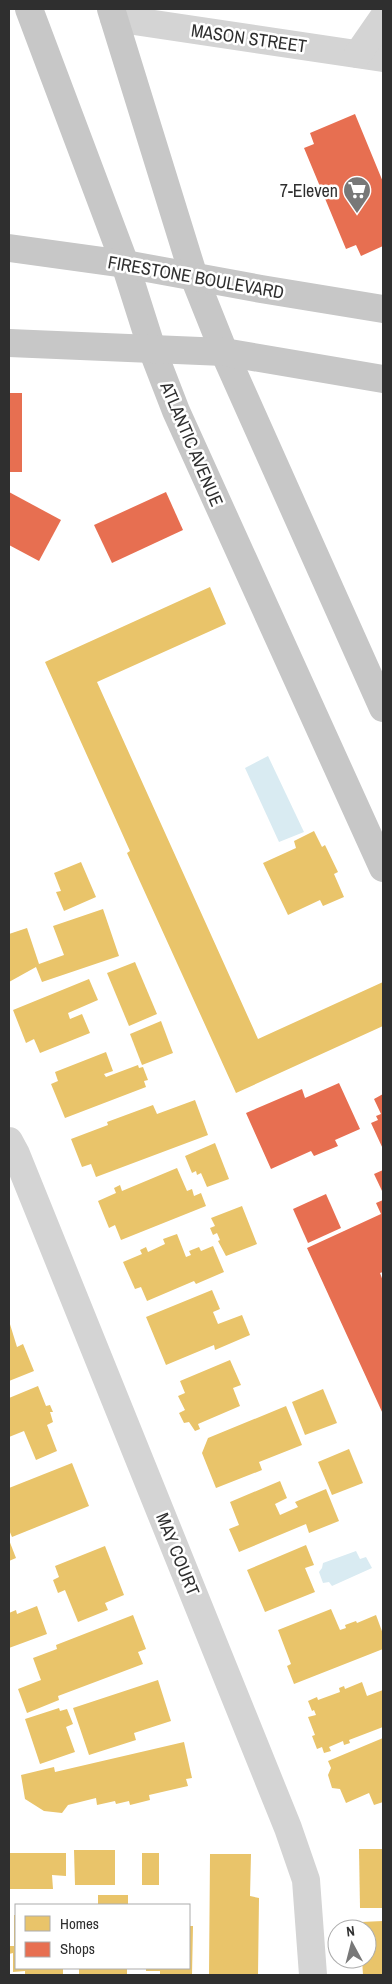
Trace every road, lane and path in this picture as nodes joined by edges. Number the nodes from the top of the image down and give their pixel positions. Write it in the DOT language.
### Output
graph roads {
  1 [pos="28,9"];
  2 [pos="113,14"];
  3 [pos="383,18"];
  4 [pos="370,56"];
  5 [pos="9,248"];
  6 [pos="125,264"];
  7 [pos="194,277"];
  8 [pos="383,309"];
  9 [pos="9,344"];
  10 [pos="152,348"];
  11 [pos="224,352"];
  12 [pos="383,379"];
  13 [pos="383,708"];
  14 [pos="383,868"];
  15 [pos="9,1141"];
  16 [pos="313,1975"];
  1 -- 6 [label="main road, ATLANTIC AVENUE"];
  2 -- 4 [label="street, MASON STREET"];
  2 -- 7 [label="main road"];
  3 -- 4 [label="street"];
  5 -- 6 [label="main road, FIRESTONE BOULEVARD"];
  6 -- 7 [label="main road, FIRESTONE BOULEVARD"];
  6 -- 10 [label="main road, ATLANTIC AVENUE"];
  7 -- 8 [label="main road, FIRESTONE BOULEVARD"];
  7 -- 11 [label="main road"];
  9 -- 10 [label="main road"];
  10 -- 11 [label="main road"];
  10 -- 14 [label="main road, ATLANTIC AVENUE"];
  11 -- 12 [label="main road"];
  11 -- 13 [label="main road"];
  15 -- 16 [label="street, MAY COURT"];
}
